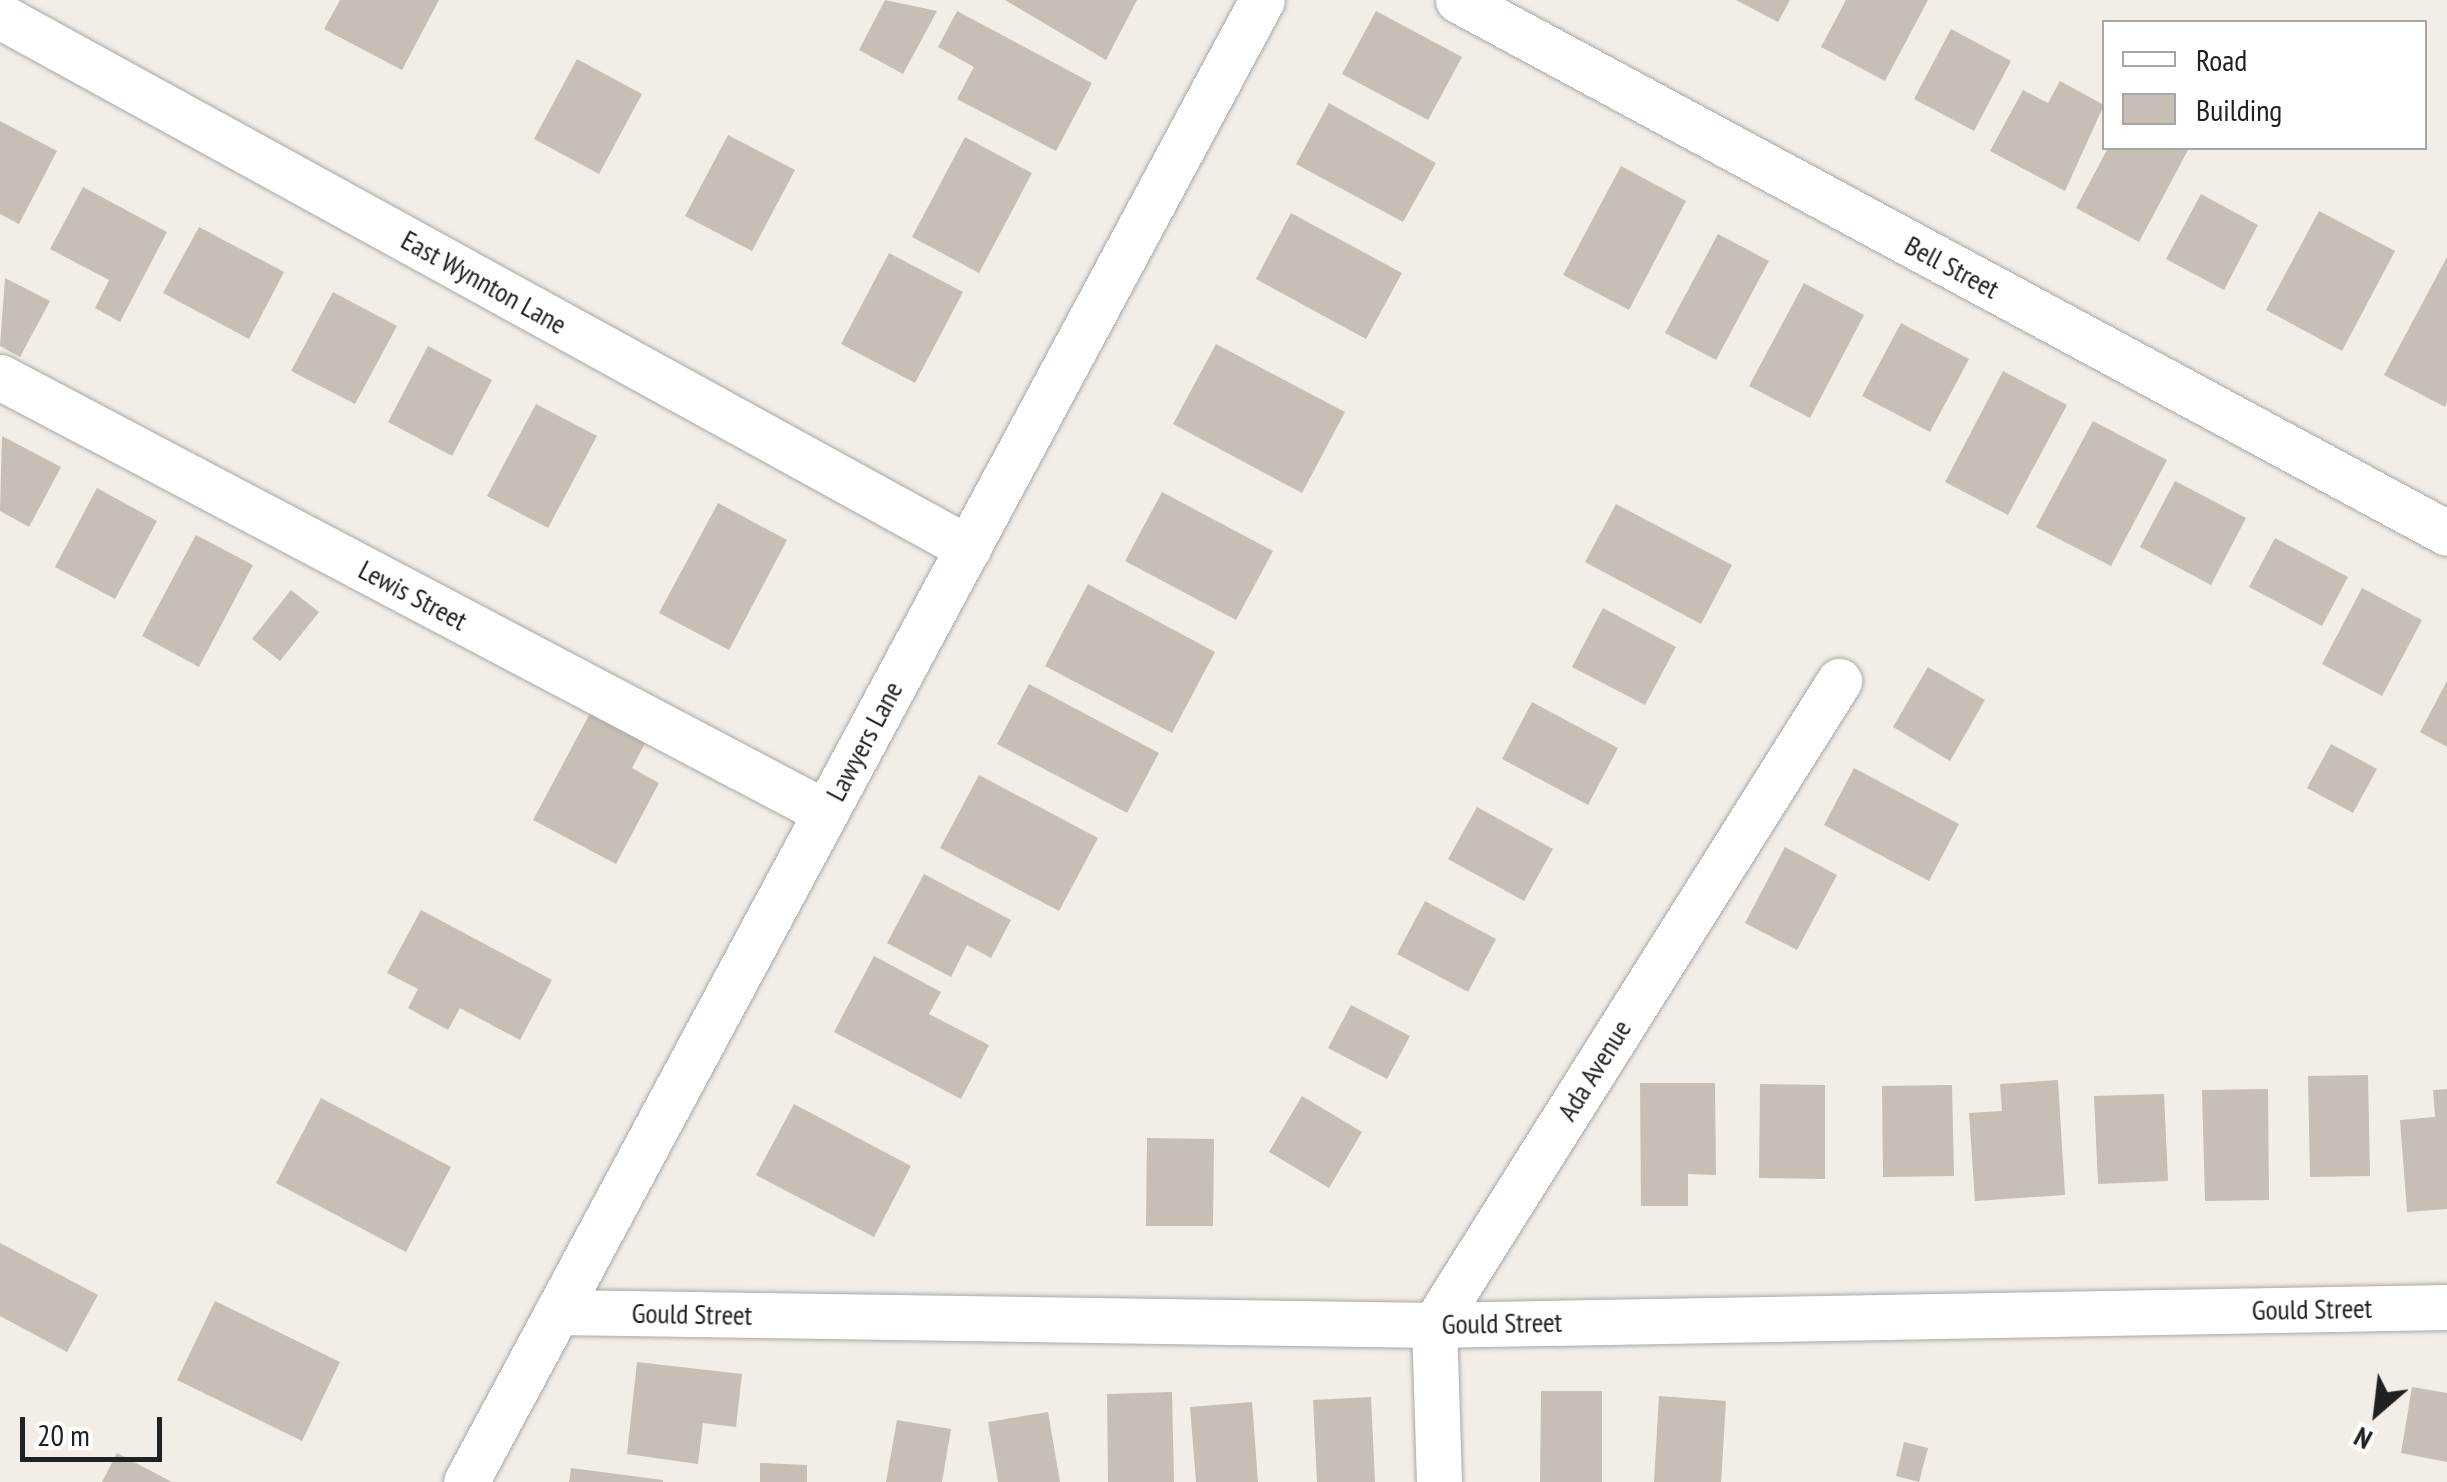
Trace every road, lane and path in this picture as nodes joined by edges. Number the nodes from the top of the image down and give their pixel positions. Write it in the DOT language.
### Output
graph roads {
  1 [pos="1262,0"];
  2 [pos="1458,0"];
  3 [pos="0,16"];
  4 [pos="0,377"];
  5 [pos="2447,534"];
  6 [pos="968,548"];
  7 [pos="1839,681"];
  8 [pos="826,812"];
  9 [pos="2447,1307"];
  10 [pos="557,1312"];
  11 [pos="1434,1325"];
  12 [pos="466,1482"];
  13 [pos="1439,1482"];
  1 -- 6 [label="street, Lawyers Lane"];
  2 -- 5 [label="street, Bell Street"];
  3 -- 6 [label="street, East Wynnton Lane"];
  4 -- 8 [label="street, Lewis Street"];
  6 -- 8 [label="street, Lawyers Lane"];
  7 -- 11 [label="street, Ada Avenue"];
  8 -- 10 [label="street, Lawyers Lane"];
  9 -- 11 [label="street, Gould Street"];
  10 -- 11 [label="street, Gould Street"];
  10 -- 12 [label="street, Lawyers Lane"];
  11 -- 13 [label="street"];
}
